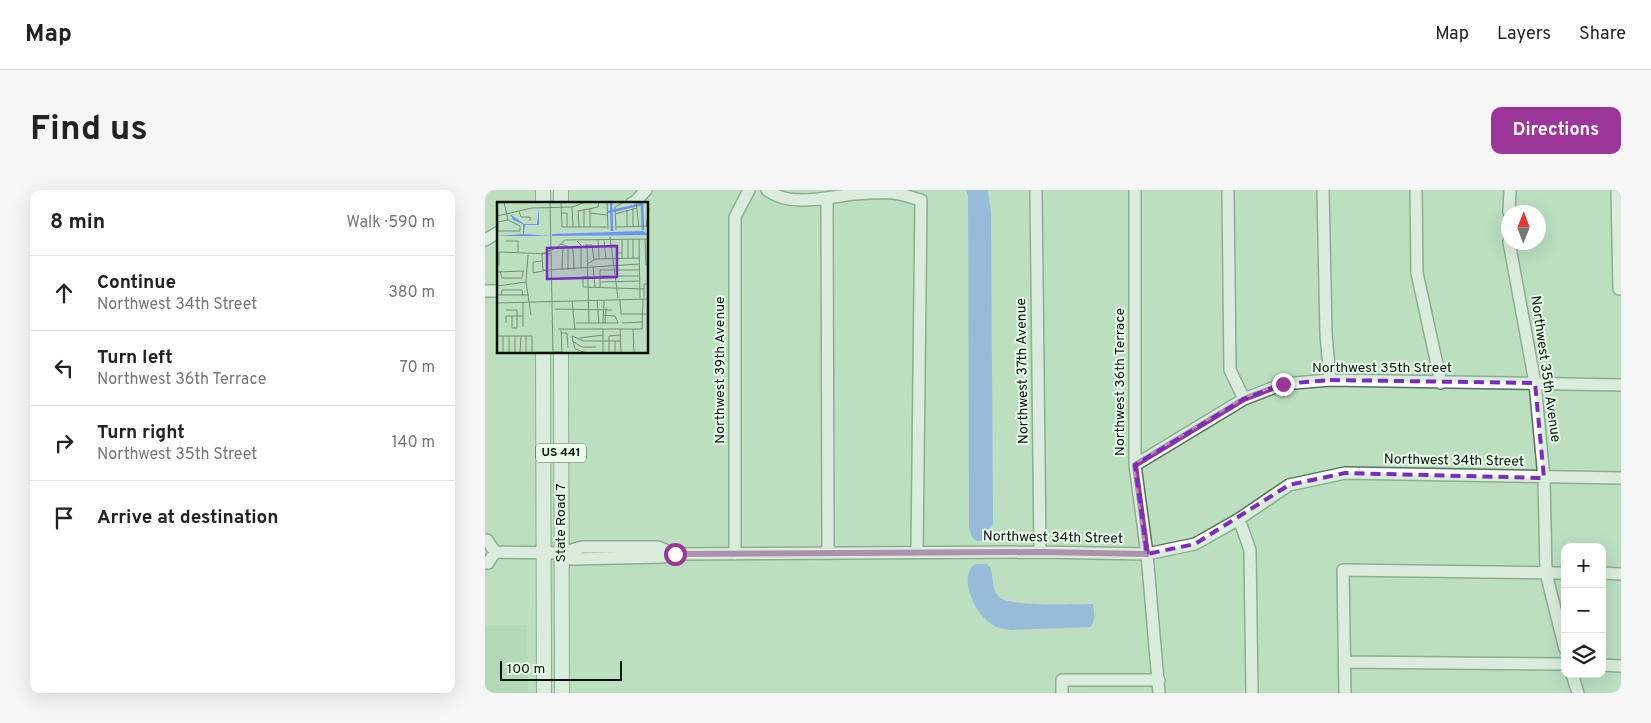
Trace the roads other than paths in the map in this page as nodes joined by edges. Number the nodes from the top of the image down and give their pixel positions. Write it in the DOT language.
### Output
graph roads {
  1 [pos="646,190"];
  2 [pos="749,190"];
  3 [pos="767,190"];
  4 [pos="1036,190"];
  5 [pos="1135,190"];
  6 [pos="1228,190"];
  7 [pos="1323,190"];
  8 [pos="1416,190"];
  9 [pos="1510,190"];
  10 [pos="1617,190"];
  11 [pos="827,199"];
  12 [pos="635,202"];
  13 [pos="1509,205"];
  14 [pos="497,233"];
  15 [pos="485,240"];
  16 [pos="1510,250"];
  17 [pos="1620,289"];
  18 [pos="543,354"];
  19 [pos="561,354"];
  20 [pos="1330,380"];
  21 [pos="1441,383"];
  22 [pos="1535,383"];
  23 [pos="1621,385"];
  24 [pos="1244,399"];
  25 [pos="1135,465"];
  26 [pos="1544,478"];
  27 [pos="1621,478"];
  28 [pos="1239,520"];
  29 [pos="485,540"];
  30 [pos="495,552"];
  31 [pos="1040,552"];
  32 [pos="543,553"];
  33 [pos="561,553"];
  34 [pos="828,553"];
  35 [pos="917,553"];
  36 [pos="735,554"];
  37 [pos="1147,554"];
  38 [pos="485,563"];
  39 [pos="1546,573"];
  40 [pos="1561,573"];
  41 [pos="1606,573"];
  42 [pos="1621,574"];
  43 [pos="1561,633"];
  44 [pos="1345,662"];
  45 [pos="1561,664"];
  46 [pos="1606,665"];
  47 [pos="1621,666"];
  48 [pos="1573,678"];
  49 [pos="1159,680"];
  50 [pos="544,693"];
  51 [pos="562,693"];
  52 [pos="1062,693"];
  53 [pos="1159,693"];
  54 [pos="1251,693"];
  55 [pos="1345,693"];
  56 [pos="1578,693"];
  1 -- 12 [label="street"];
  2 -- 36 [label="street, Northwest 39th Avenue"];
  3 -- 11 [label="street"];
  4 -- 31 [label="street, Northwest 37th Avenue"];
  5 -- 25 [label="street, Northwest 36th Terrace"];
  6 -- 24 [label="street"];
  7 -- 20 [label="street"];
  8 -- 21 [label="street"];
  9 -- 13 [label="street"];
  10 -- 17 [label="street"];
  11 -- 34 [label="street"];
  11 -- 35 [label="street"];
  14 -- 15 [label="street"];
  16 -- 22 [label="street, Northwest 35th Avenue"];
  18 -- 32 [label="main road, State Road 7 / US 441"];
  19 -- 33 [label="main road, State Road 7 / US 441"];
  20 -- 21 [label="street, Northwest 35th Street"];
  20 -- 24 [label="street, Northwest 35th Street"];
  21 -- 22 [label="street, Northwest 35th Street"];
  22 -- 23 [label="street, Northwest 35th Street"];
  22 -- 26 [label="street, Northwest 35th Avenue"];
  24 -- 25 [label="street, Northwest 35th Street"];
  25 -- 37 [label="street, Northwest 36th Terrace"];
  26 -- 27 [label="street, Northwest 34th Street"];
  26 -- 28 [label="street, Northwest 34th Street"];
  26 -- 39 [label="street, Northwest 35th Avenue"];
  28 -- 37 [label="street, Northwest 34th Street"];
  28 -- 54 [label="street"];
  29 -- 30 [label="street"];
  30 -- 32 [label="street, Northwest 34th Street"];
  30 -- 38 [label="street"];
  31 -- 35 [label="street, Northwest 34th Street"];
  31 -- 37 [label="street, Northwest 34th Street"];
  32 -- 33 [label="street, Northwest 34th Street"];
  32 -- 50 [label="main road, State Road 7 / US 441"];
  33 -- 36 [label="street, Northwest 34th Street"];
  33 -- 51 [label="main road, State Road 7 / US 441"];
  34 -- 35 [label="street, Northwest 34th Street"];
  34 -- 36 [label="street, Northwest 34th Street"];
  37 -- 49 [label="street, Northwest 36th Terrace"];
  39 -- 40 [label="street"];
  39 -- 43 [label="street, Northwest 35th Avenue"];
  39 -- 44 [label="street"];
  41 -- 42 [label="street"];
  44 -- 45 [label="street"];
  44 -- 55 [label="street"];
  46 -- 47 [label="street"];
  48 -- 56 [label="street"];
  49 -- 52 [label="street"];
  49 -- 53 [label="street, Northwest 36th Terrace"];
}
